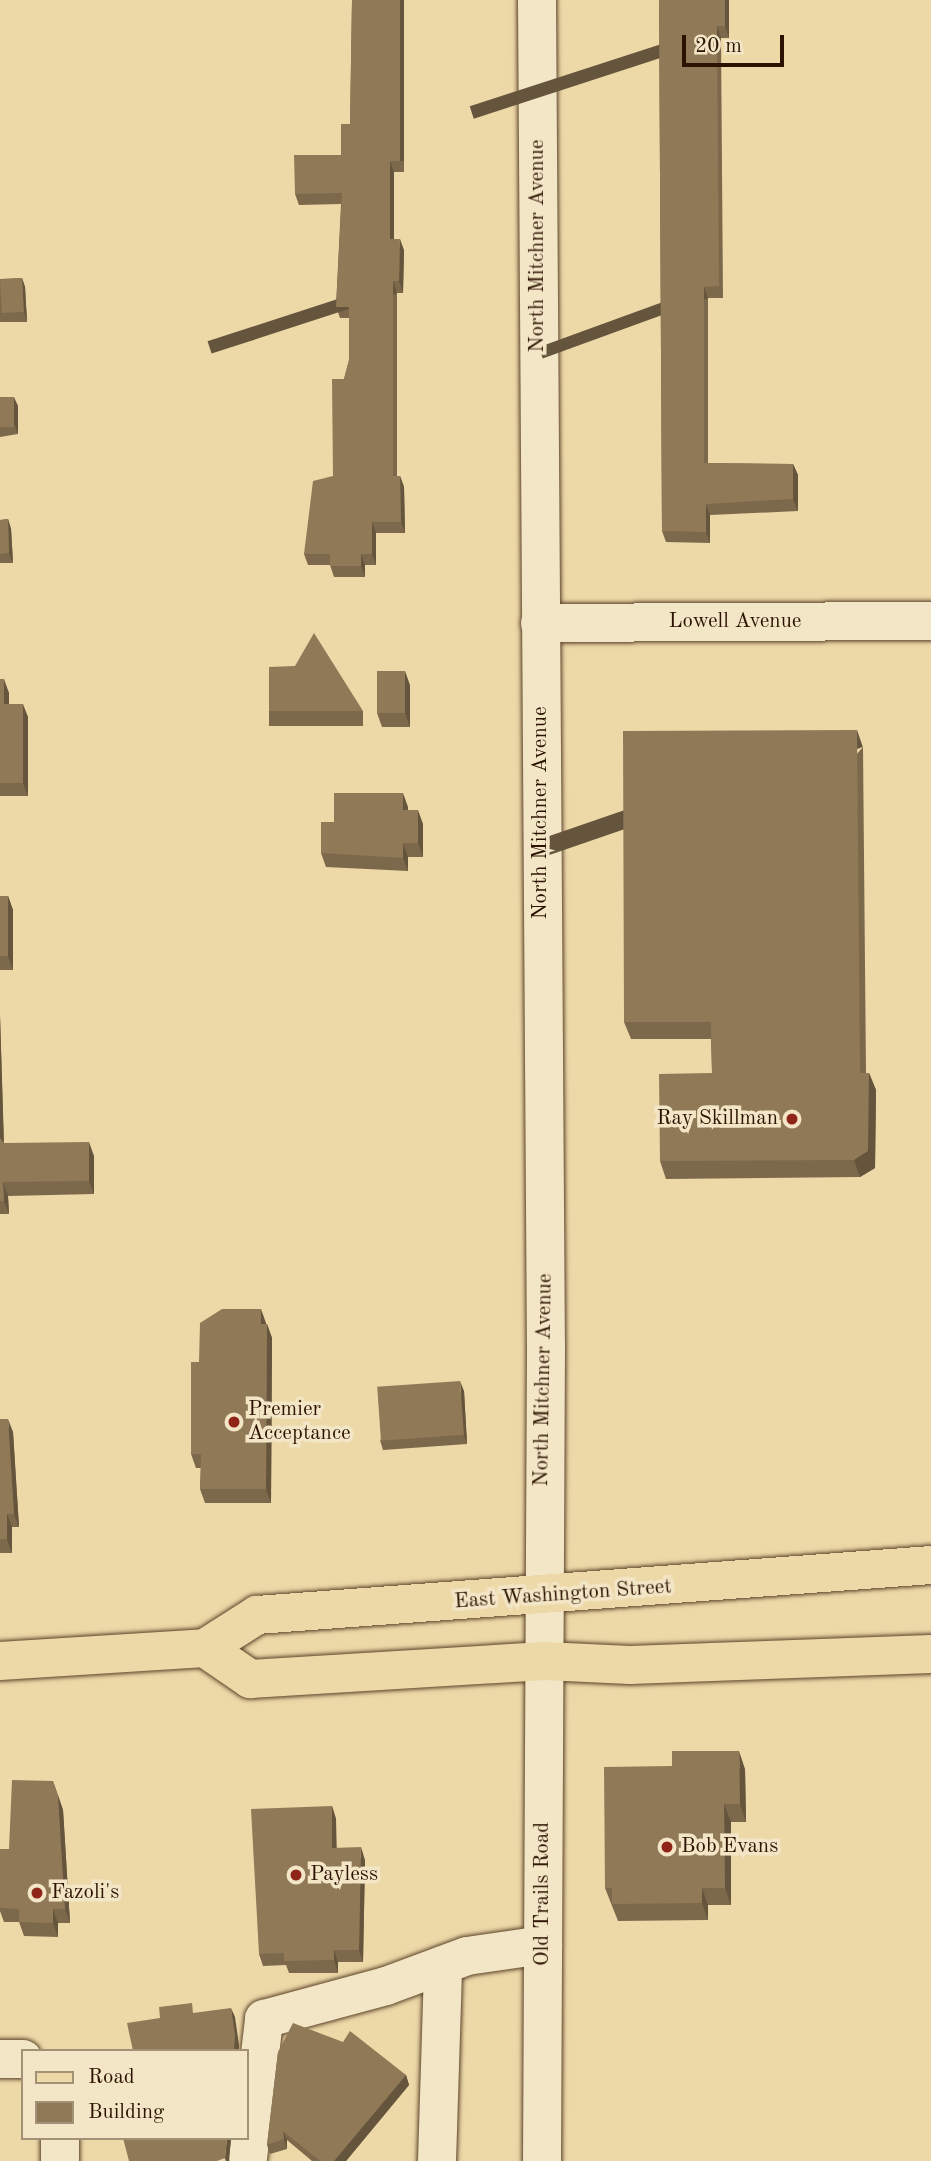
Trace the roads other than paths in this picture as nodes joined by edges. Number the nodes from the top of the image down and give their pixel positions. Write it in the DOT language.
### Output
graph roads {
  1 [pos="537,0"];
  2 [pos="931,621"];
  3 [pos="540,623"];
  4 [pos="931,1565"];
  5 [pos="543,1628"];
  6 [pos="205,1648"];
  7 [pos="931,1654"];
  8 [pos="0,1661"];
  9 [pos="543,1945"];
  10 [pos="443,1965"];
  11 [pos="0,2059"];
  12 [pos="21,2059"];
  13 [pos="60,2140"];
  14 [pos="428,2156"];
  15 [pos="248,2158"];
  16 [pos="60,2161"];
  17 [pos="542,2161"];
  1 -- 3 [label="street, North Mitchner Avenue"];
  2 -- 3 [label="street, Lowell Avenue"];
  3 -- 5 [label="street, North Mitchner Avenue"];
  4 -- 5 [label="main road, East Washington Street"];
  5 -- 6 [label="main road, East Washington Street"];
  5 -- 6 [label="main road, East Washington Street"];
  5 -- 7 [label="main road, East Washington Street"];
  5 -- 9 [label="street, Old Trails Road"];
  6 -- 8 [label="main road, East Washington Street"];
  9 -- 10 [label="street"];
  9 -- 17 [label="street, Old Trails Road"];
  10 -- 14 [label="street"];
  10 -- 15 [label="street"];
  11 -- 12 [label="street"];
  13 -- 16 [label="street"];
}
